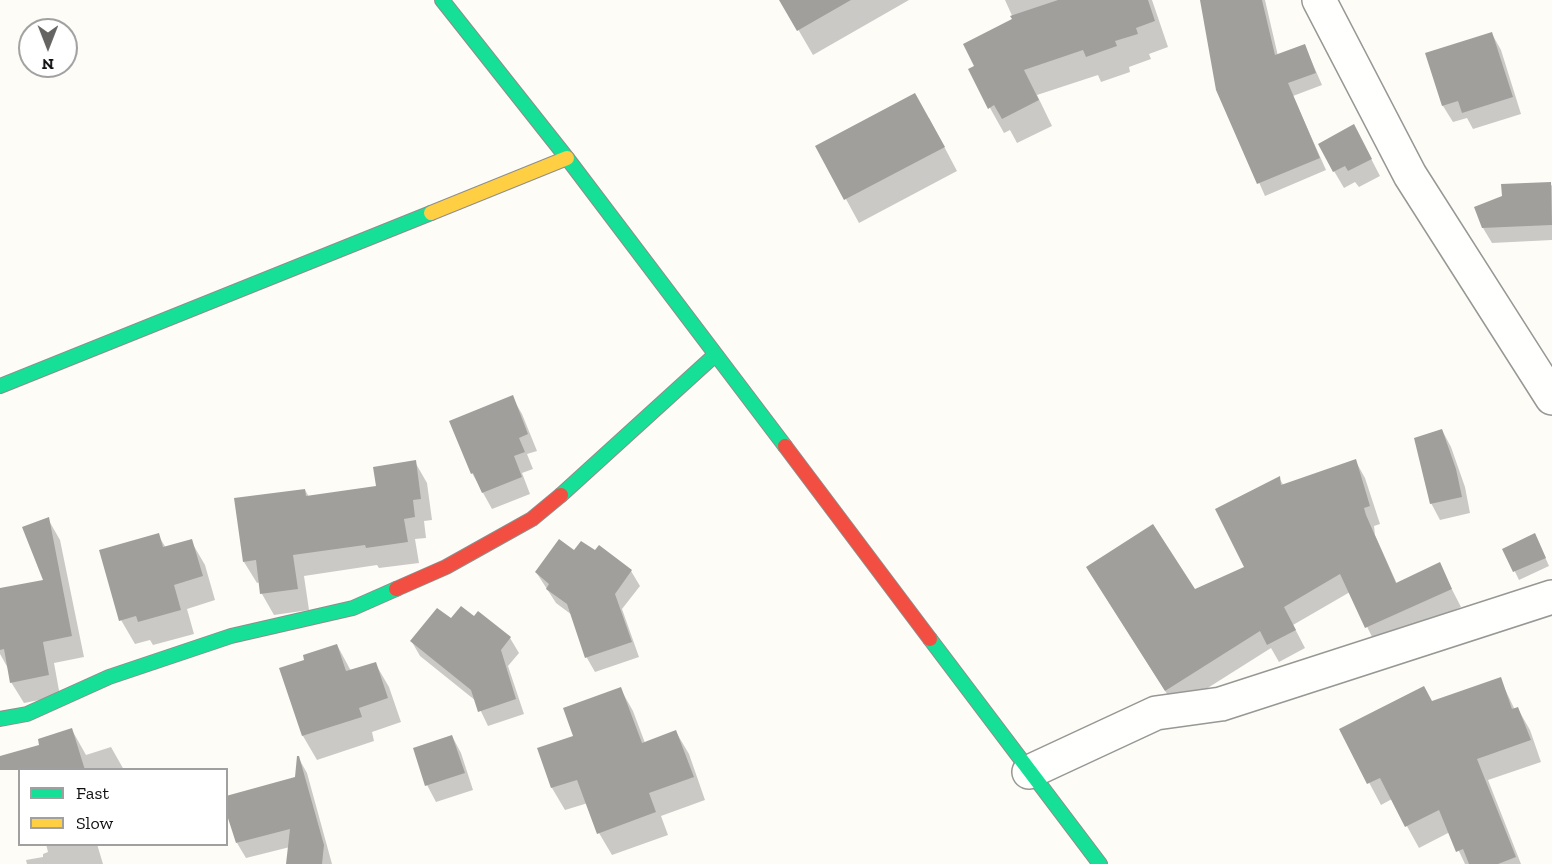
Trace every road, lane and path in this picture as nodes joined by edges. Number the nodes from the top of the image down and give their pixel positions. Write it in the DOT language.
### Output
graph roads {
  1 [pos="442,0"];
  2 [pos="1319,0"];
  3 [pos="567,158"];
  4 [pos="715,355"];
  5 [pos="0,386"];
  6 [pos="1552,398"];
  7 [pos="1552,597"];
  8 [pos="0,719"];
  9 [pos="1029,772"];
  10 [pos="1100,864"];
  1 -- 3 [label="main road"];
  2 -- 6 [label="street"];
  3 -- 4 [label="main road"];
  3 -- 5 [label="main road"];
  4 -- 8 [label="main road"];
  4 -- 9 [label="main road"];
  7 -- 9 [label="street"];
  9 -- 10 [label="main road"];
}
